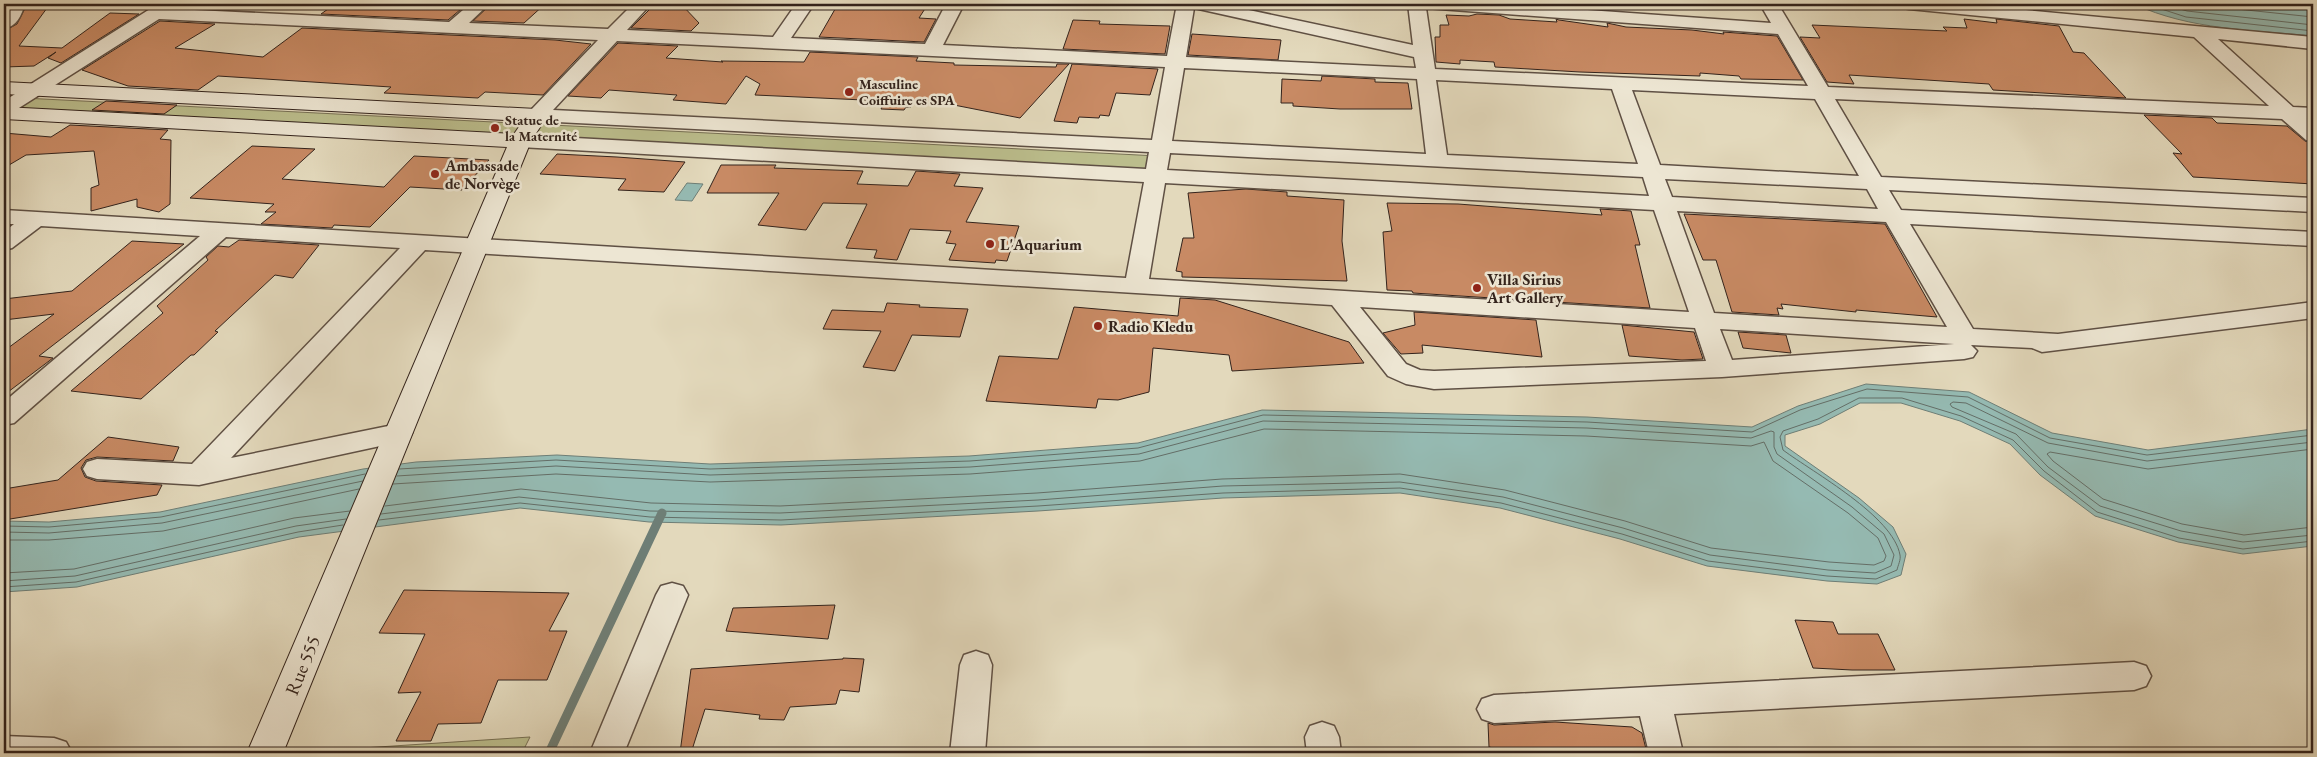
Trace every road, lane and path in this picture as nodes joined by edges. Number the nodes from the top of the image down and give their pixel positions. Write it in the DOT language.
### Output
graph roads {
  1 [pos="16,4"];
  2 [pos="328,4"];
  3 [pos="480,4"];
  4 [pos="642,4"];
  5 [pos="805,4"];
  6 [pos="955,4"];
  7 [pos="1186,4"];
  8 [pos="1198,4"];
  9 [pos="1417,4"];
  10 [pos="1432,4"];
  11 [pos="1770,4"];
  12 [pos="1908,4"];
  13 [pos="161,9"];
  14 [pos="304,21"];
  15 [pos="4,24"];
  16 [pos="452,28"];
  17 [pos="1784,29"];
  18 [pos="2200,33"];
  19 [pos="612,36"];
  20 [pos="2313,43"];
  21 [pos="778,44"];
  22 [pos="931,51"];
  23 [pos="1423,54"];
  24 [pos="1176,63"];
  25 [pos="1426,74"];
  26 [pos="1620,84"];
  27 [pos="4,88"];
  28 [pos="34,89"];
  29 [pos="1822,93"];
  30 [pos="4,109"];
  31 [pos="4,113"];
  32 [pos="2288,113"];
  33 [pos="2313,114"];
  34 [pos="537,115"];
  35 [pos="2313,136"];
  36 [pos="520,141"];
  37 [pos="1161,146"];
  38 [pos="1437,160"];
  39 [pos="1652,171"];
  40 [pos="1156,176"];
  41 [pos="1874,182"];
  42 [pos="1663,204"];
  43 [pos="2313,205"];
  44 [pos="1894,216"];
  45 [pos="4,217"];
  46 [pos="36,219"];
  47 [pos="220,231"];
  48 [pos="2313,239"];
  49 [pos="4,243"];
  50 [pos="418,243"];
  51 [pos="476,246"];
  52 [pos="1136,287"];
  53 [pos="1341,300"];
  54 [pos="2313,310"];
  55 [pos="1705,322"];
  56 [pos="1965,337"];
  57 [pos="2059,342"];
  58 [pos="1722,370"];
  59 [pos="4,416"];
  60 [pos="392,446"];
  61 [pos="98,469"];
  62 [pos="199,475"];
  63 [pos="672,595"];
  64 [pos="976,666"];
  65 [pos="2134,676"];
  66 [pos="1654,700"];
  67 [pos="1494,709"];
  68 [pos="4,751"];
  69 [pos="44,753"];
  70 [pos="265,753"];
  71 [pos="607,753"];
  72 [pos="967,753"];
  73 [pos="1666,753"];
  1 -- 15 [label="street"];
  2 -- 14 [label="street"];
  3 -- 16 [label="street"];
  4 -- 19 [label="street"];
  5 -- 21 [label="street"];
  6 -- 22 [label="street"];
  7 -- 24 [label="street"];
  8 -- 23 [label="street"];
  9 -- 23 [label="street"];
  10 -- 17 [label="street"];
  11 -- 17 [label="street"];
  12 -- 18 [label="street"];
  13 -- 14 [label="street"];
  13 -- 28 [label="street"];
  14 -- 16 [label="street"];
  16 -- 19 [label="street"];
  17 -- 29 [label="street"];
  18 -- 20 [label="street"];
  18 -- 32 [label="street"];
  19 -- 21 [label="street"];
  19 -- 34 [label="street"];
  21 -- 22 [label="street"];
  22 -- 24 [label="street"];
  23 -- 25 [label="street"];
  24 -- 25 [label="street"];
  24 -- 37 [label="street"];
  25 -- 26 [label="street"];
  25 -- 38 [label="street"];
  26 -- 29 [label="street"];
  26 -- 39 [label="street"];
  27 -- 28 [label="street"];
  28 -- 30 [label="street"];
  28 -- 34 [label="street"];
  29 -- 32 [label="street"];
  29 -- 41 [label="street"];
  31 -- 36 [label="street"];
  32 -- 33 [label="street"];
  32 -- 35 [label="street"];
  34 -- 36 [label="street, Rue 555"];
  34 -- 37 [label="street"];
  36 -- 40 [label="street"];
  36 -- 51 [label="street, Rue 555"];
  37 -- 38 [label="street"];
  37 -- 40 [label="street"];
  38 -- 39 [label="street"];
  39 -- 41 [label="street"];
  39 -- 42 [label="street"];
  40 -- 42 [label="street"];
  40 -- 52 [label="street"];
  41 -- 43 [label="street"];
  41 -- 44 [label="street"];
  42 -- 44 [label="street"];
  42 -- 55 [label="street"];
  44 -- 48 [label="street"];
  44 -- 56 [label="street"];
  45 -- 46 [label="street"];
  46 -- 47 [label="street"];
  46 -- 49 [label="street"];
  47 -- 50 [label="street"];
  47 -- 59 [label="street"];
  50 -- 51 [label="street"];
  50 -- 62 [label="street"];
  51 -- 52 [label="street"];
  51 -- 60 [label="street, Rue 555"];
  52 -- 53 [label="street"];
  53 -- 55 [label="street"];
  53 -- 58 [label="street"];
  54 -- 57 [label="street"];
  55 -- 56 [label="street"];
  55 -- 58 [label="street"];
  56 -- 57 [label="street"];
  57 -- 58 [label="street"];
  60 -- 62 [label="street"];
  60 -- 70 [label="street, Rue 555"];
  61 -- 62 [label="street"];
  63 -- 71 [label="street"];
  64 -- 72 [label="street"];
  65 -- 66 [label="street"];
  66 -- 67 [label="street"];
  66 -- 73 [label="street"];
  68 -- 69 [label="street"];
}
